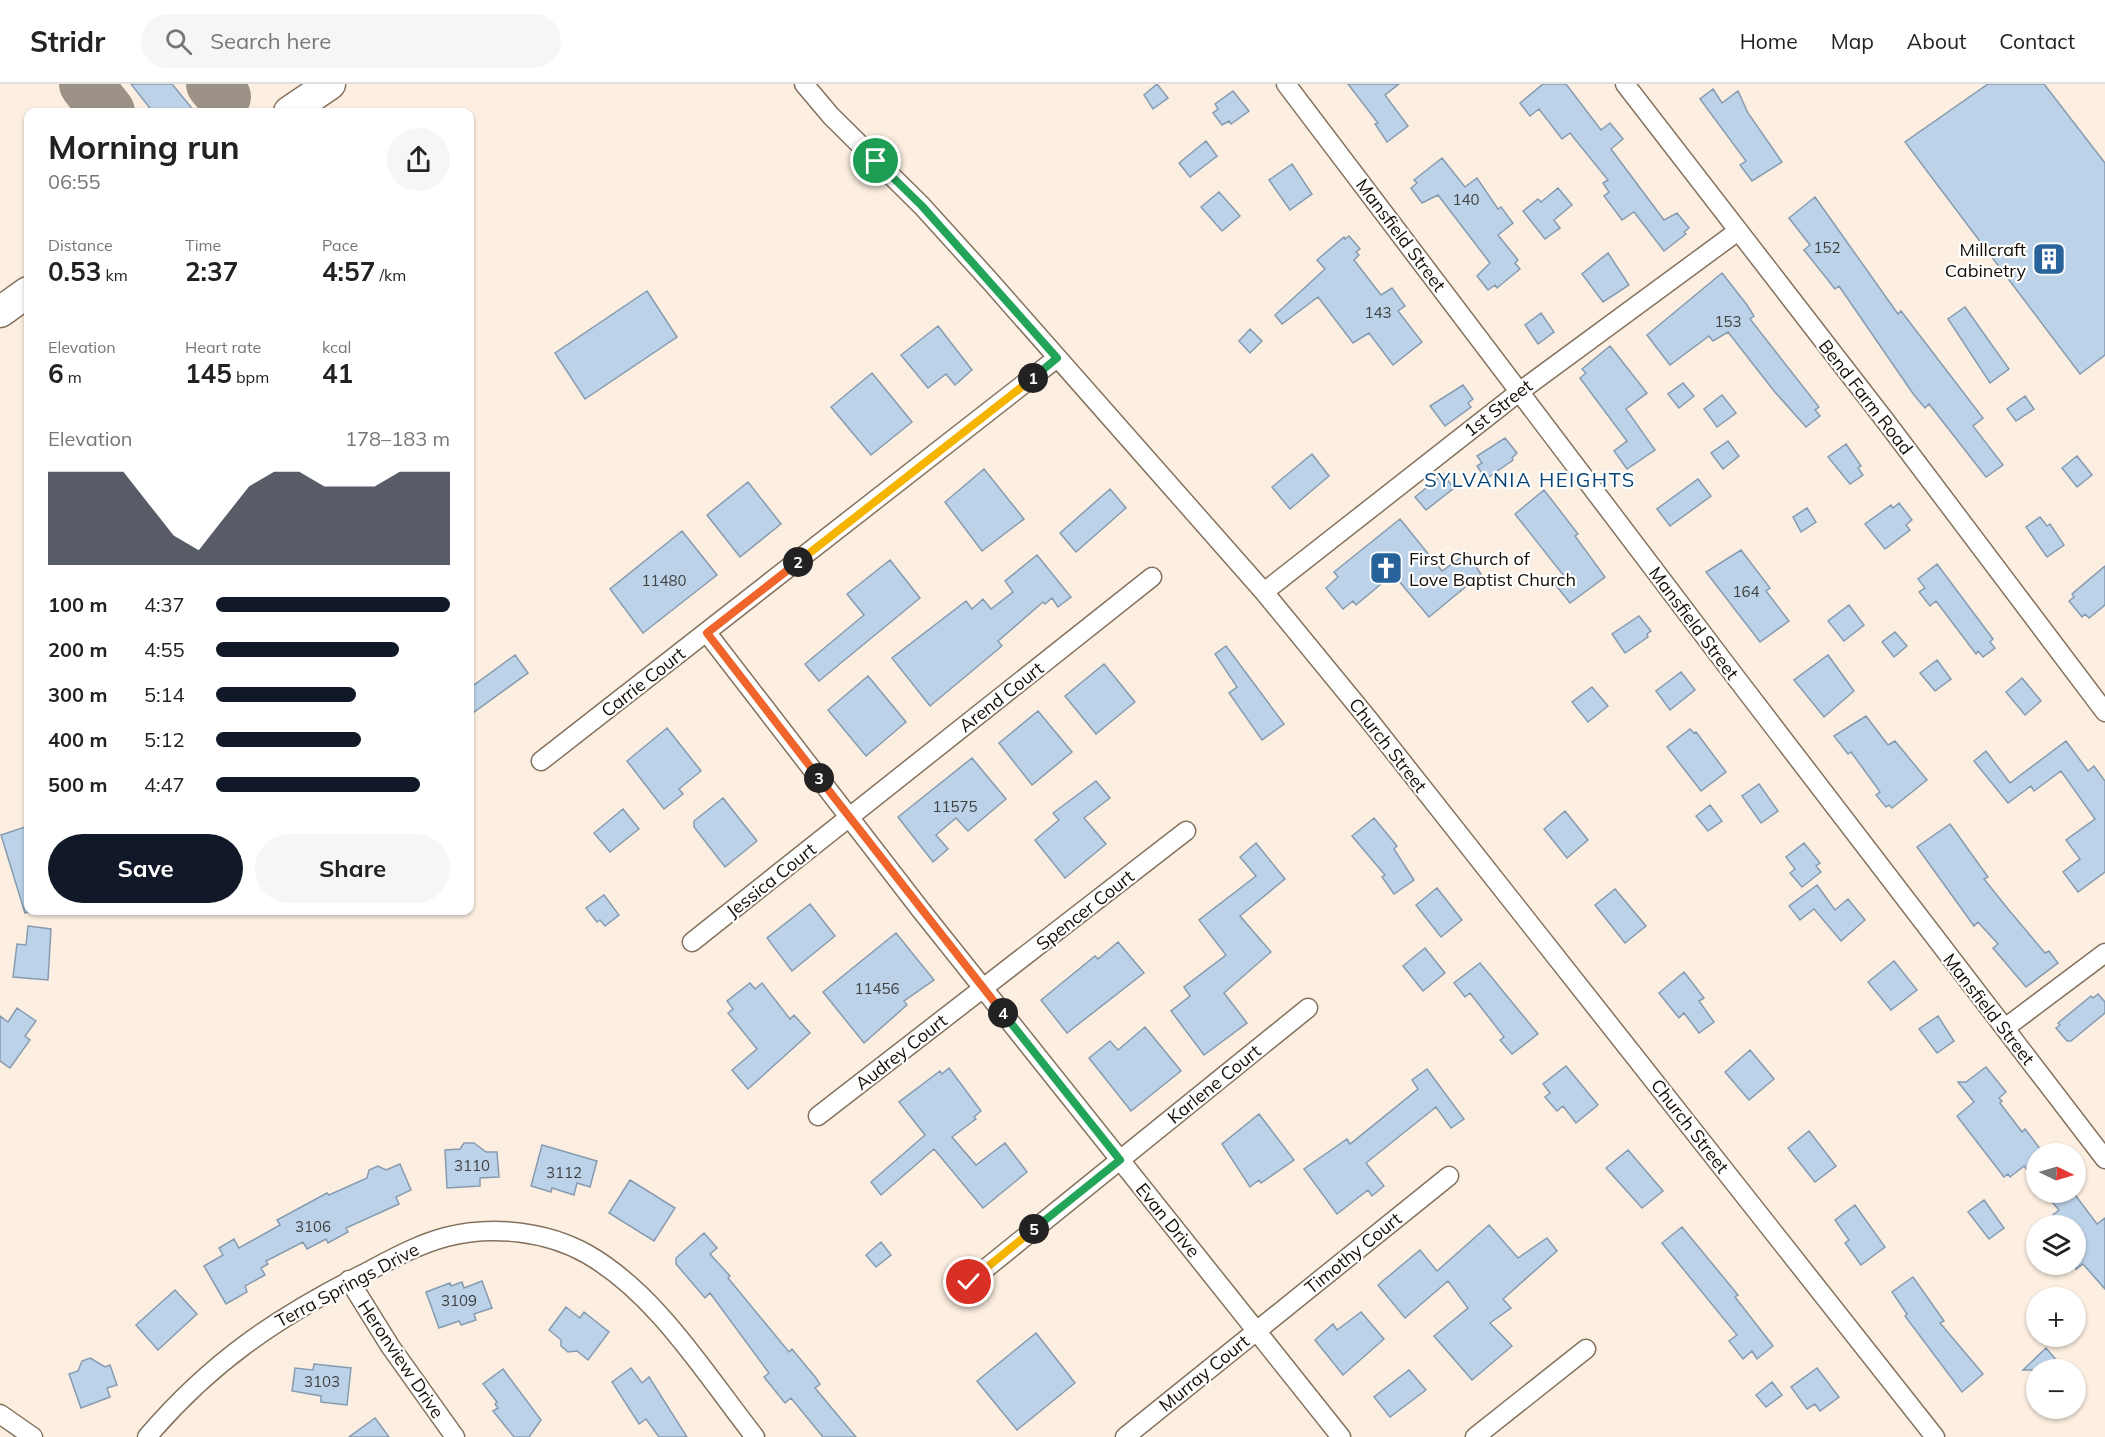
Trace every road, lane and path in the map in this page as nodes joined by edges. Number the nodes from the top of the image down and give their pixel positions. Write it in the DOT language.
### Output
graph roads {
  1 [pos="330,84"];
  2 [pos="804,84"];
  3 [pos="1286,84"];
  4 [pos="1625,84"];
  5 [pos="295,108"];
  6 [pos="1738,231"];
  7 [pos="24,295"];
  8 [pos="0,312"];
  9 [pos="1057,358"];
  10 [pos="1519,392"];
  11 [pos="1152,577"];
  12 [pos="1264,592"];
  13 [pos="707,633"];
  14 [pos="2105,712"];
  15 [pos="541,761"];
  16 [pos="850,818"];
  17 [pos="1186,831"];
  18 [pos="692,942"];
  19 [pos="2105,952"];
  20 [pos="984,988"];
  21 [pos="1308,1008"];
  22 [pos="2005,1028"];
  23 [pos="818,1116"];
  24 [pos="2105,1159"];
  25 [pos="1120,1160"];
  26 [pos="1449,1176"];
  27 [pos="350,1280"];
  28 [pos="969,1282"];
  29 [pos="1256,1331"];
  30 [pos="1586,1348"];
  31 [pos="0,1414"];
  32 [pos="33,1437"];
  33 [pos="147,1437"];
  34 [pos="455,1437"];
  35 [pos="755,1437"];
  36 [pos="1125,1437"];
  37 [pos="1341,1437"];
  38 [pos="1475,1437"];
  39 [pos="1935,1437"];
  1 -- 5 [label="main road"];
  2 -- 9 [label="street, Church Street"];
  3 -- 10 [label="street, Mansfield Street"];
  4 -- 6 [label="street, Bend Farm Road"];
  6 -- 10 [label="street, 1st Street"];
  6 -- 14 [label="street, Bend Farm Road"];
  7 -- 8 [label="main road"];
  9 -- 12 [label="street, Church Street"];
  9 -- 13 [label="street, Carrie Court"];
  10 -- 12 [label="street, 1st Street"];
  10 -- 22 [label="street, Mansfield Street"];
  11 -- 16 [label="street, Arend Court"];
  12 -- 39 [label="street, Church Street"];
  13 -- 15 [label="street, Carrie Court"];
  13 -- 16 [label="street, Evan Drive"];
  16 -- 18 [label="street, Jessica Court"];
  16 -- 20 [label="street, Evan Drive"];
  17 -- 20 [label="street, Spencer Court"];
  19 -- 22 [label="street"];
  20 -- 23 [label="street, Audrey Court"];
  20 -- 25 [label="street, Evan Drive"];
  21 -- 25 [label="street, Karlene Court"];
  22 -- 24 [label="street, Mansfield Street"];
  25 -- 28 [label="street, Karlene Court"];
  25 -- 29 [label="street, Evan Drive"];
  26 -- 29 [label="street, Timothy Court"];
  27 -- 33 [label="street, Terra Springs Drive"];
  27 -- 34 [label="street, Heronview Drive"];
  27 -- 35 [label="street, Terra Springs Drive"];
  29 -- 36 [label="street, Murray Court"];
  29 -- 37 [label="street, Evan Drive"];
  30 -- 38 [label="street"];
  31 -- 32 [label="street"];
}
